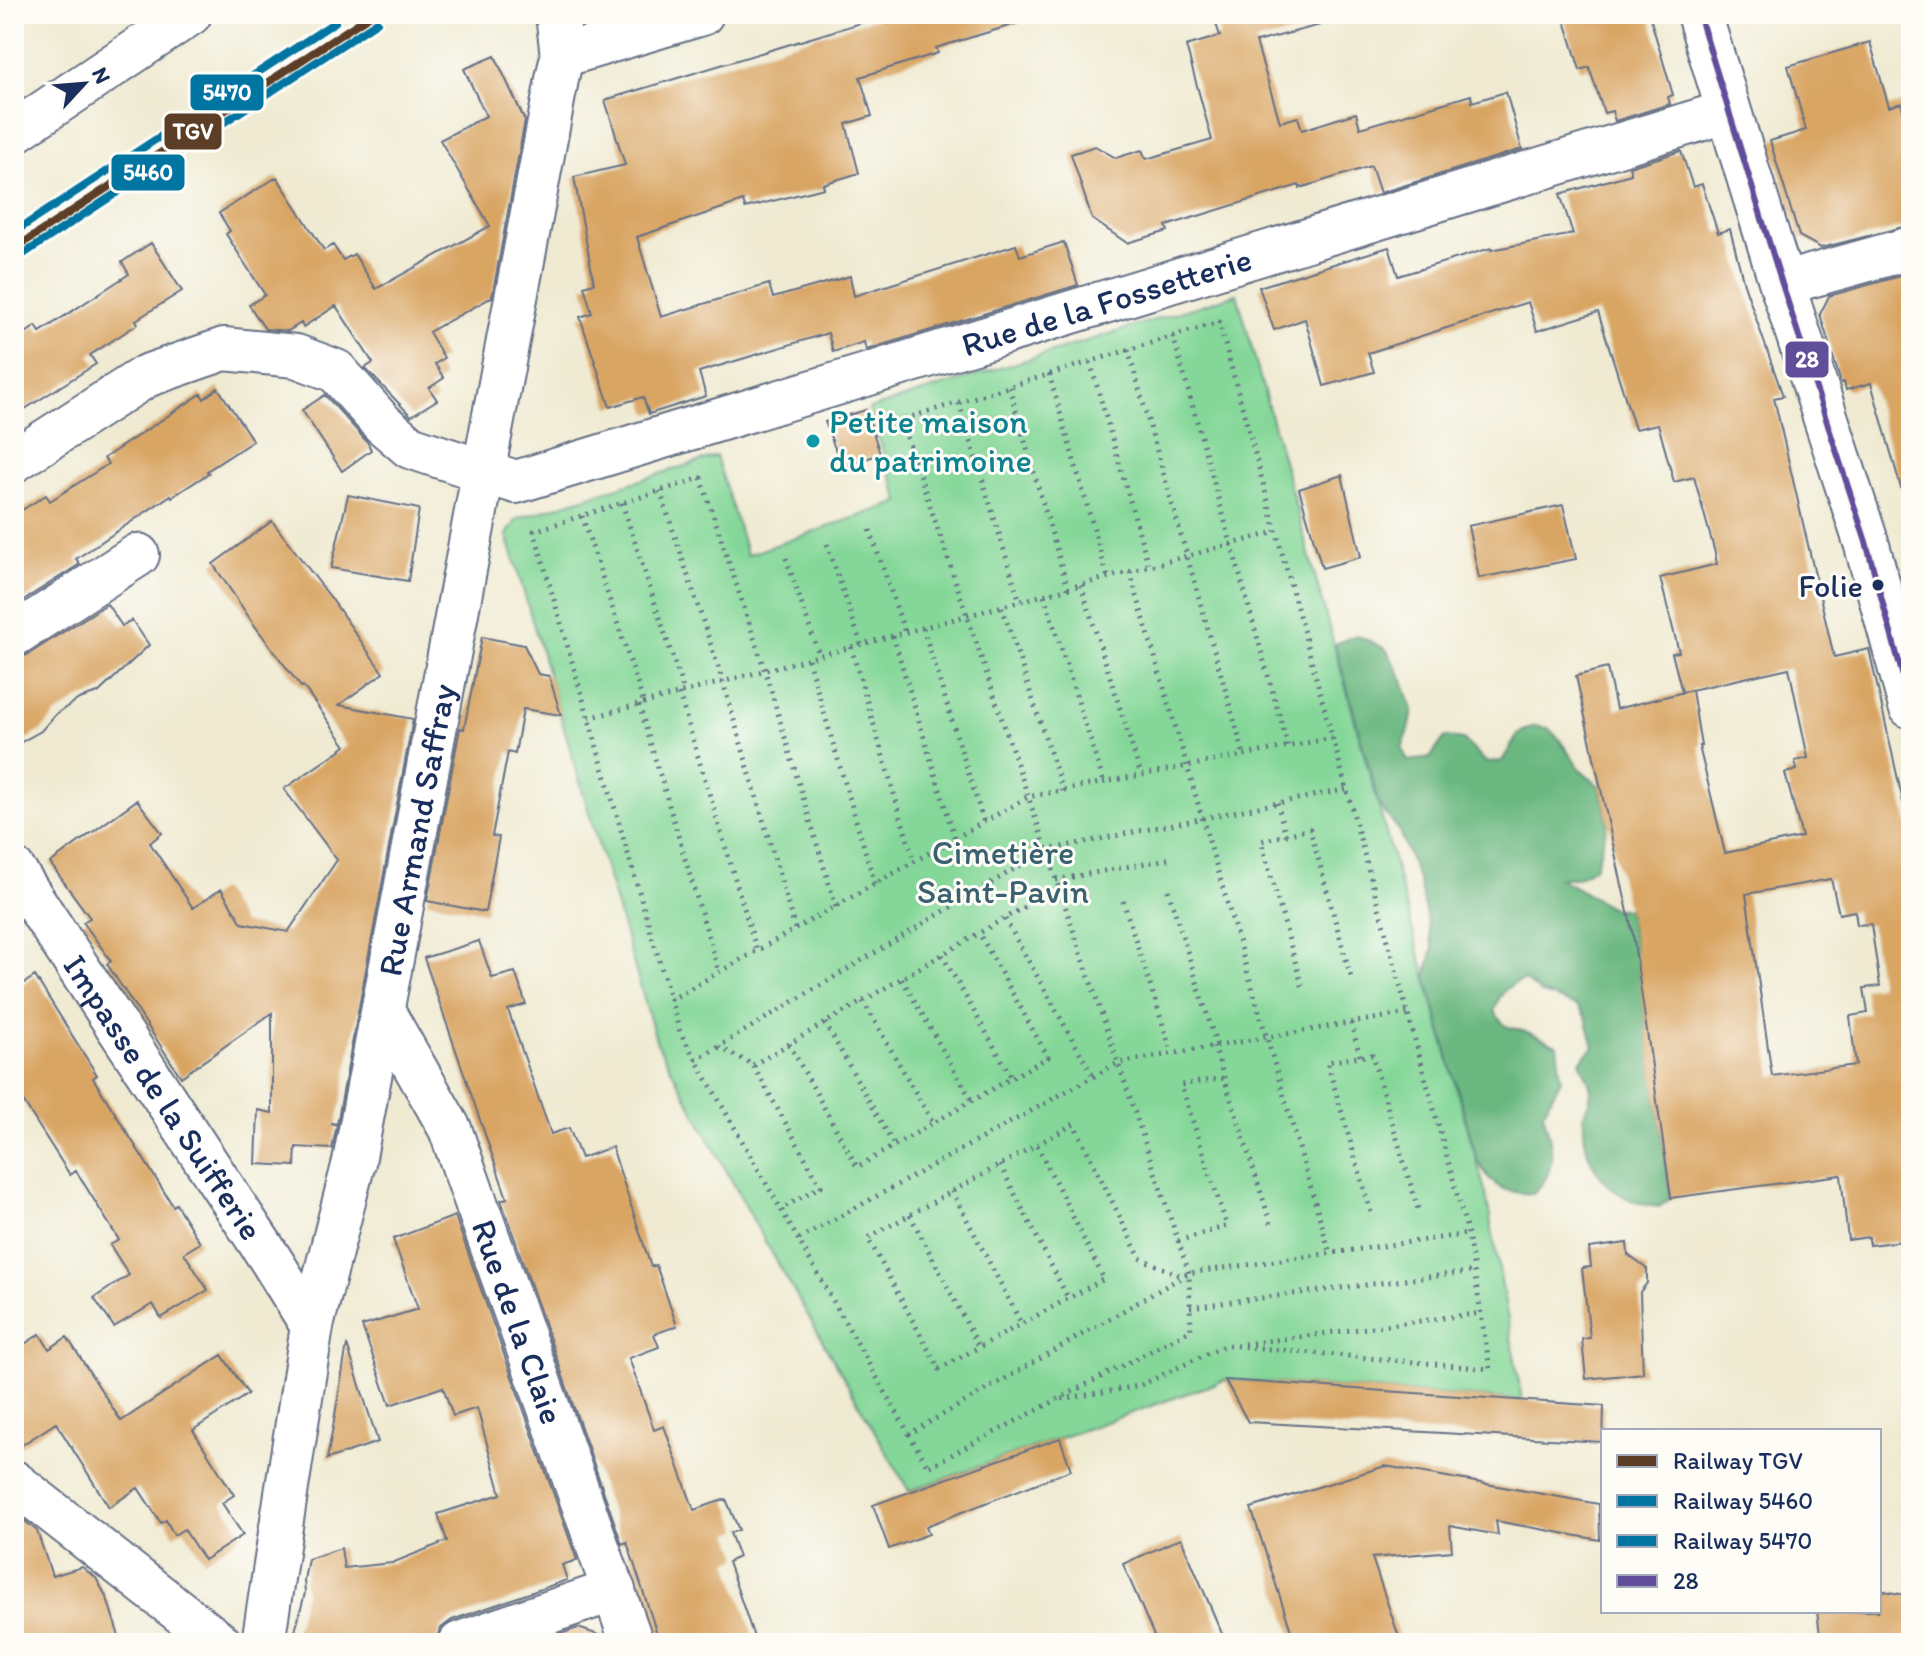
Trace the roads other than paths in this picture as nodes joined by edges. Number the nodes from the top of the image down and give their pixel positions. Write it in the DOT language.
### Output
graph roads {
  1 [pos="190,14"];
  2 [pos="557,14"];
  3 [pos="702,14"];
  4 [pos="1699,14"];
  5 [pos="562,56"];
  6 [pos="1729,111"];
  7 [pos="14,132"];
  8 [pos="1911,248"];
  9 [pos="1782,284"];
  10 [pos="14,461"];
  11 [pos="483,471"];
  12 [pos="138,555"];
  13 [pos="14,635"];
  14 [pos="1911,706"];
  15 [pos="14,870"];
  16 [pos="27,916"];
  17 [pos="383,1011"];
  18 [pos="312,1326"];
  19 [pos="14,1482"];
  20 [pos="614,1590"];
  21 [pos="220,1643"];
  22 [pos="263,1643"];
  23 [pos="460,1643"];
  24 [pos="632,1643"];
  1 -- 7 [label="street"];
  2 -- 5 [label="street, Rue Armand Saffray"];
  3 -- 5 [label="street"];
  4 -- 6 [label="street"];
  5 -- 11 [label="street, Rue Armand Saffray"];
  6 -- 9 [label="street"];
  6 -- 11 [label="street, Rue de la Fossetterie"];
  8 -- 9 [label="street"];
  9 -- 14 [label="street"];
  10 -- 11 [label="street, Rue de la Fossetterie"];
  11 -- 17 [label="street, Rue Armand Saffray"];
  12 -- 13 [label="street"];
  15 -- 16 [label="street, Impasse de la Suifferie"];
  16 -- 18 [label="street, Impasse de la Suifferie"];
  17 -- 18 [label="street, Rue Armand Saffray"];
  17 -- 20 [label="street, Rue de la Claie"];
  18 -- 22 [label="street, Rue Armand Saffray"];
  19 -- 21 [label="street"];
  20 -- 23 [label="street"];
  20 -- 24 [label="street, Rue de la Claie"];
}
